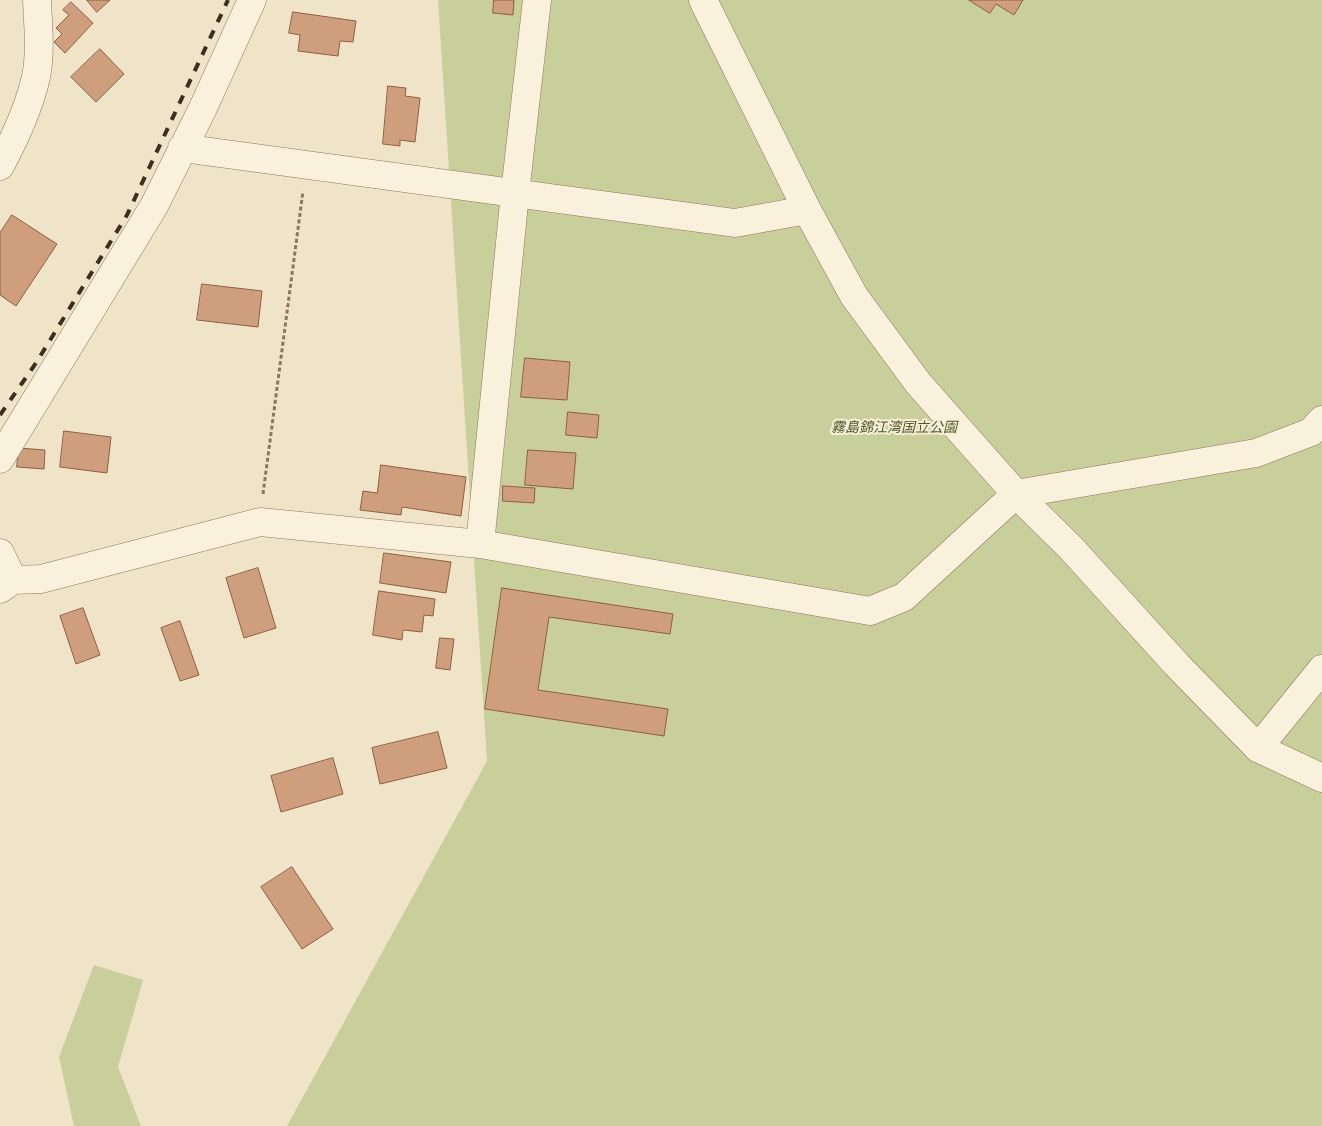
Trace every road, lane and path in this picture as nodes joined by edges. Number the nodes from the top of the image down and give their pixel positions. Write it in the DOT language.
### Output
graph roads {
  1 [pos="37,0"];
  2 [pos="252,0"];
  3 [pos="537,0"];
  4 [pos="703,0"];
  5 [pos="182,148"];
  6 [pos="306,165"];
  7 [pos="0,166"];
  8 [pos="515,193"];
  9 [pos="807,210"];
  10 [pos="1318,431"];
  11 [pos="0,459"];
  12 [pos="1016,494"];
  13 [pos="260,522"];
  14 [pos="480,544"];
  15 [pos="0,553"];
  16 [pos="6,584"];
  17 [pos="1322,669"];
  18 [pos="1258,748"];
  19 [pos="1322,778"];
  1 -- 7 [label="street"];
  2 -- 5 [label="street"];
  3 -- 8 [label="street"];
  4 -- 9 [label="street"];
  5 -- 6 [label="street"];
  5 -- 11 [label="street"];
  6 -- 8 [label="street"];
  6 -- 13 [label="path"];
  8 -- 9 [label="street"];
  8 -- 14 [label="street"];
  9 -- 12 [label="street"];
  10 -- 12 [label="street"];
  12 -- 14 [label="street"];
  12 -- 18 [label="street"];
  13 -- 14 [label="street"];
  13 -- 16 [label="street"];
  15 -- 16 [label="street"];
  17 -- 18 [label="street"];
  18 -- 19 [label="street"];
}
